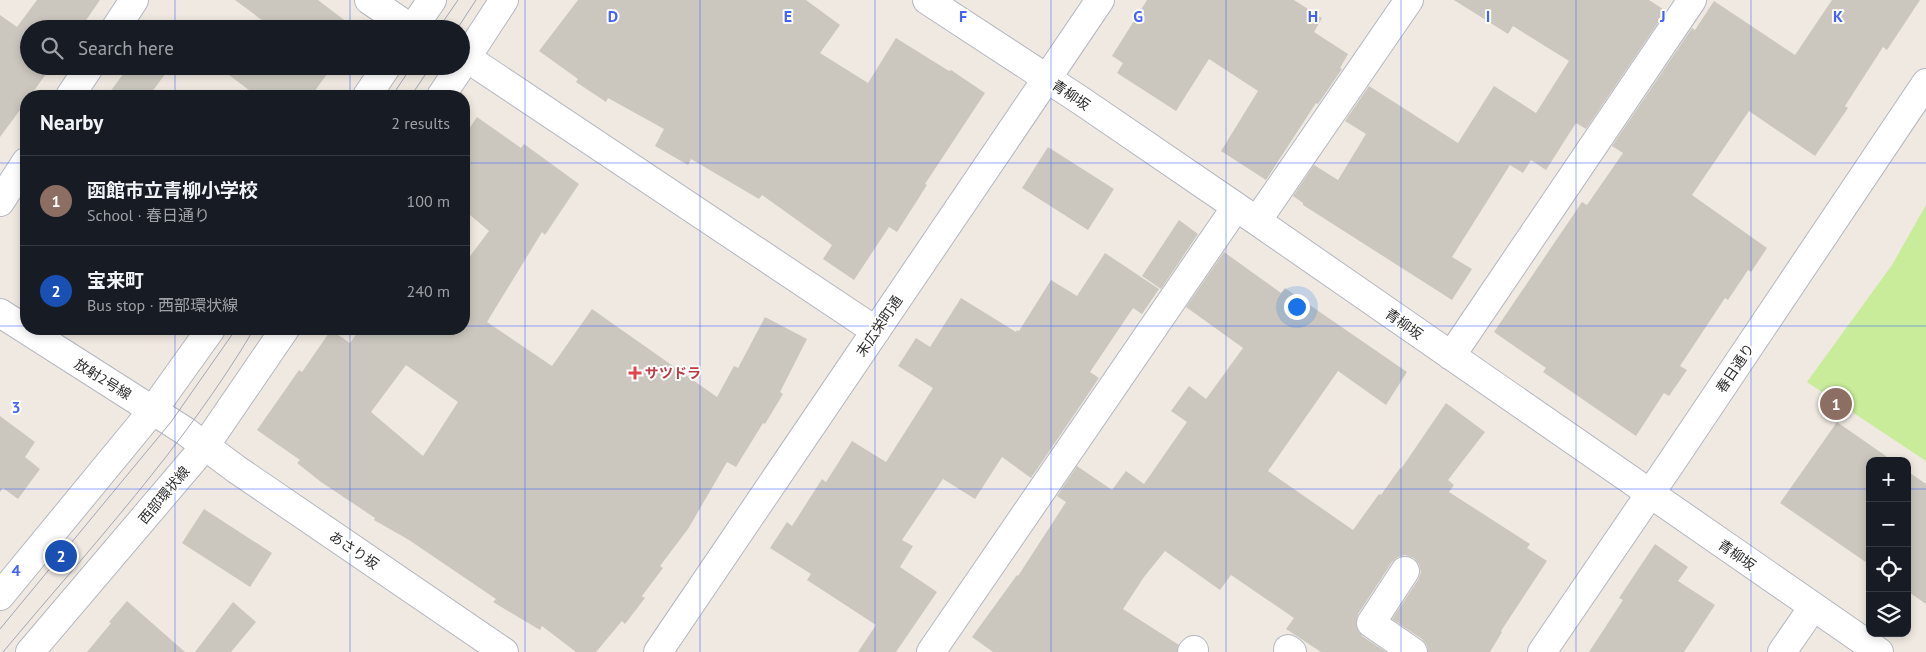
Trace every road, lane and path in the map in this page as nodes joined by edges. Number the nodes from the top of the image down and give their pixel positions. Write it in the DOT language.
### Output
graph roads {
  1 [pos="134,0"];
  2 [pos="369,0"];
  3 [pos="432,0"];
  4 [pos="504,0"];
  5 [pos="927,0"];
  6 [pos="1100,0"];
  7 [pos="1409,0"];
  8 [pos="1692,0"];
  9 [pos="121,20"];
  10 [pos="399,20"];
  11 [pos="418,20"];
  12 [pos="470,51"];
  13 [pos="470,66"];
  14 [pos="84,75"];
  15 [pos="381,75"];
  16 [pos="454,75"];
  17 [pos="1046,78"];
  18 [pos="1926,84"];
  19 [pos="74,90"];
  20 [pos="371,90"];
  21 [pos="445,90"];
  22 [pos="20,171"];
  23 [pos="0,202"];
  24 [pos="1247,214"];
  25 [pos="0,313"];
  26 [pos="20,326"];
  27 [pos="876,331"];
  28 [pos="35,335"];
  29 [pos="207,335"];
  30 [pos="281,335"];
  31 [pos="1451,356"];
  32 [pos="153,410"];
  33 [pos="205,446"];
  34 [pos="1649,494"];
  35 [pos="1405,571"];
  36 [pos="0,596"];
  37 [pos="1812,607"];
  38 [pos="30,652"];
  39 [pos="504,652"];
  40 [pos="658,652"];
  41 [pos="931,652"];
  42 [pos="1413,652"];
  43 [pos="1542,652"];
  44 [pos="1782,652"];
  45 [pos="1879,652"];
  1 -- 9 [label="street"];
  2 -- 10 [label="street"];
  3 -- 11 [label="street"];
  4 -- 12 [label="street"];
  5 -- 17 [label="street, 青柳坂"];
  6 -- 17 [label="street, 末広栄町通"];
  7 -- 24 [label="street"];
  8 -- 31 [label="street"];
  13 -- 27 [label="street"];
  14 -- 19 [label="street"];
  15 -- 20 [label="street"];
  16 -- 21 [label="street"];
  17 -- 24 [label="street, 青柳坂"];
  17 -- 27 [label="street, 末広栄町通"];
  18 -- 34 [label="street, 春日通り"];
  22 -- 23 [label="street"];
  24 -- 31 [label="street, 青柳坂"];
  24 -- 41 [label="street"];
  25 -- 26 [label="street, 放射2号線"];
  27 -- 40 [label="street, 末広栄町通"];
  28 -- 32 [label="street, 放射2号線"];
  29 -- 32 [label="street"];
  30 -- 33 [label="street, 西部環状線"];
  31 -- 34 [label="street, 青柳坂"];
  32 -- 33 [label="street, 放射2号線"];
  32 -- 36 [label="street"];
  33 -- 38 [label="street, 西部環状線"];
  33 -- 39 [label="street, あさり坂"];
  34 -- 37 [label="street, 青柳坂"];
  34 -- 43 [label="street, 春日通り"];
  35 -- 42 [label="street"];
  37 -- 44 [label="street"];
  37 -- 45 [label="street, 青柳坂"];
}
